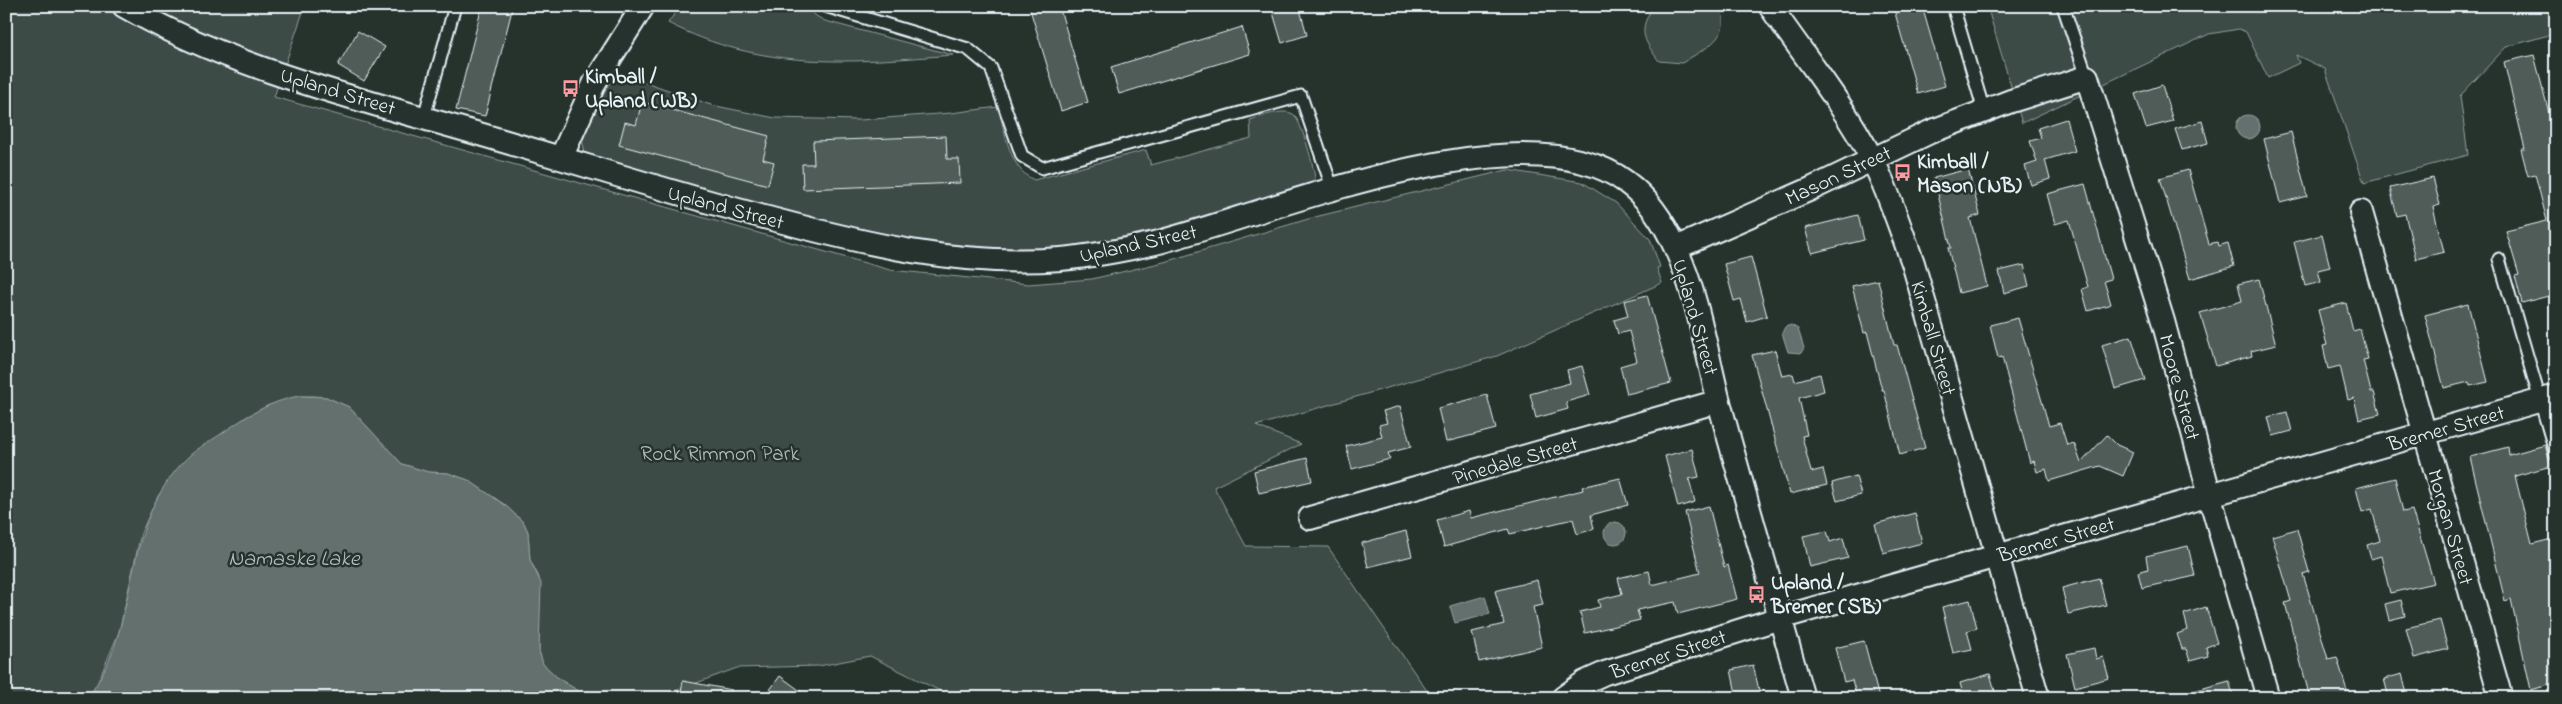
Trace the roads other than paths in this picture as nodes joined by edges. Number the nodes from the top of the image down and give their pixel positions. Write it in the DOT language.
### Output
graph roads {
  1 [pos="124,6"];
  2 [pos="455,6"];
  3 [pos="643,6"];
  4 [pos="825,6"];
  5 [pos="1770,6"];
  6 [pos="1953,6"];
  7 [pos="2063,6"];
  8 [pos="2087,77"];
  9 [pos="1984,111"];
  10 [pos="424,117"];
  11 [pos="560,158"];
  12 [pos="1872,160"];
  13 [pos="1333,190"];
  14 [pos="2361,212"];
  15 [pos="1676,248"];
  16 [pos="2499,259"];
  17 [pos="2548,398"];
  18 [pos="1719,401"];
  19 [pos="2424,434"];
  20 [pos="2556,455"];
  21 [pos="2210,496"];
  22 [pos="1310,518"];
  23 [pos="1996,556"];
  24 [pos="1780,618"];
  25 [pos="1563,698"];
  26 [pos="1803,698"];
  27 [pos="2038,698"];
  28 [pos="2268,698"];
  29 [pos="2501,698"];
  1 -- 10 [label="street, Upland Street"];
  2 -- 10 [label="lane"];
  3 -- 11 [label="street"];
  4 -- 13 [label="lane"];
  5 -- 12 [label="street, Kimball Street"];
  6 -- 9 [label="lane"];
  7 -- 8 [label="lane"];
  8 -- 9 [label="street, Mason Street"];
  8 -- 21 [label="street, Moore Street"];
  9 -- 12 [label="street, Mason Street"];
  10 -- 11 [label="street, Upland Street"];
  11 -- 13 [label="street, Upland Street"];
  12 -- 15 [label="street, Mason Street"];
  12 -- 23 [label="street, Kimball Street"];
  13 -- 15 [label="street, Upland Street"];
  14 -- 19 [label="street, Morgan Street"];
  15 -- 18 [label="street, Upland Street"];
  16 -- 17 [label="lane"];
  17 -- 19 [label="street, Bremer Street"];
  17 -- 20 [label="lane"];
  18 -- 22 [label="street, Pinedale Street"];
  18 -- 24 [label="street, Upland Street"];
  19 -- 21 [label="street, Bremer Street"];
  19 -- 29 [label="street, Morgan Street"];
  21 -- 23 [label="street, Bremer Street"];
  21 -- 28 [label="street, Moore Street"];
  23 -- 24 [label="street, Bremer Street"];
  23 -- 27 [label="street, Kimball Street"];
  24 -- 25 [label="street, Bremer Street"];
  24 -- 26 [label="street, Upland Street"];
}
